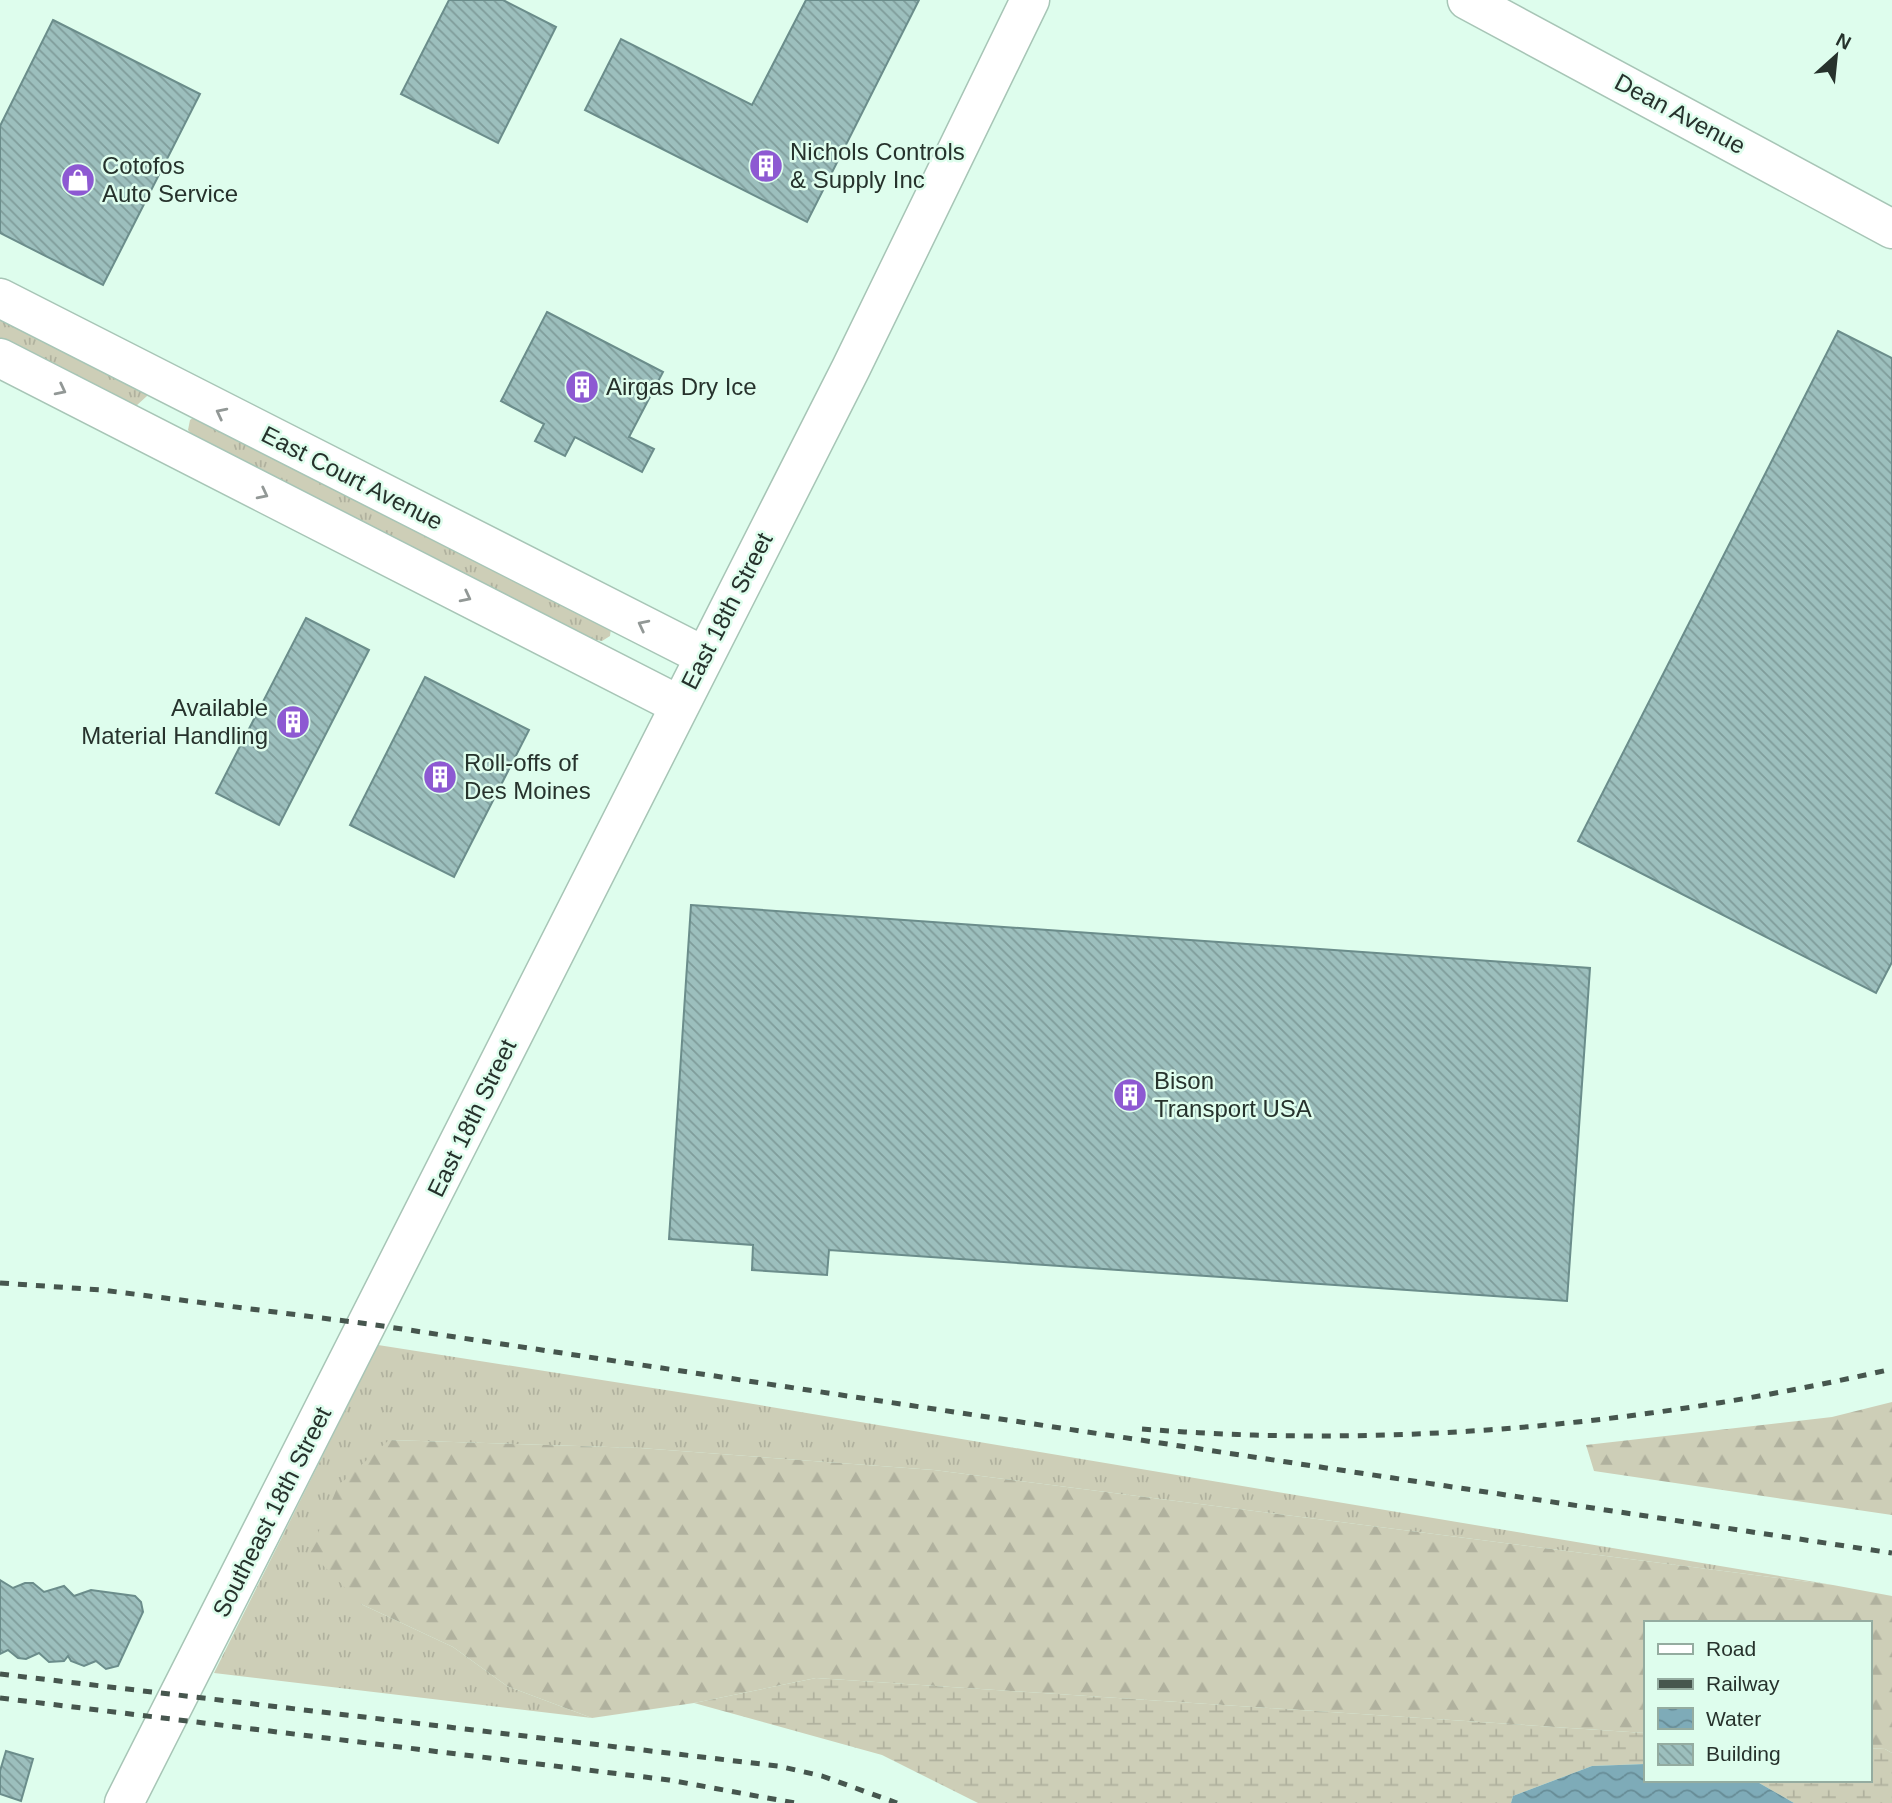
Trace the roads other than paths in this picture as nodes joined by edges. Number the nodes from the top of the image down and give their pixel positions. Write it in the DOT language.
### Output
graph roads {
  1 [pos="1030,0"];
  2 [pos="1467,0"];
  3 [pos="1892,229"];
  4 [pos="0,298"];
  5 [pos="0,358"];
  6 [pos="184,394"];
  7 [pos="160,442"];
  8 [pos="704,656"];
  9 [pos="679,705"];
  10 [pos="421,1221"];
  11 [pos="124,1803"];
  1 -- 8 [label="street, East 18th Street"];
  2 -- 3 [label="street, Dean Avenue"];
  4 -- 6 [label="street, East Court Avenue"];
  5 -- 7 [label="street, one-way"];
  6 -- 7 [label="street"];
  8 -- 6 [label="street, East Court Avenue, one-way"];
  7 -- 9 [label="street, one-way"];
  8 -- 9 [label="street, East 18th Street"];
  9 -- 10 [label="street, East 18th Street"];
  10 -- 11 [label="street, Southeast 18th Street"];
}
